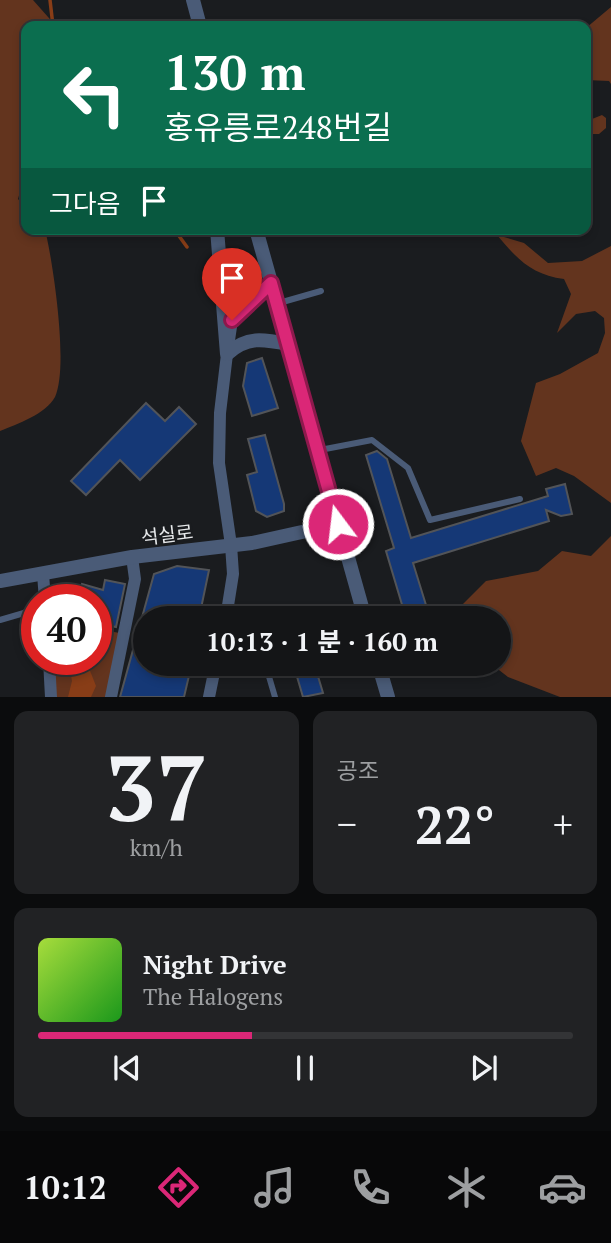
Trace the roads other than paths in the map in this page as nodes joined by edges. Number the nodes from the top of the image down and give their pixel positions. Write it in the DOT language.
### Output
graph roads {
  1 [pos="193,0"];
  2 [pos="199,21"];
  3 [pos="217,235"];
  4 [pos="258,235"];
  5 [pos="271,283"];
  6 [pos="321,290"];
  7 [pos="277,303"];
  8 [pos="288,344"];
  9 [pos="227,354"];
  10 [pos="318,451"];
  11 [pos="520,499"];
  12 [pos="338,524"];
  13 [pos="231,545"];
  14 [pos="132,557"];
  15 [pos="43,574"];
  16 [pos="0,581"];
  17 [pos="42,584"];
  18 [pos="228,606"];
  19 [pos="362,606"];
  20 [pos="21,614"];
  21 [pos="0,620"];
  22 [pos="50,675"];
  23 [pos="213,676"];
  24 [pos="269,676"];
  25 [pos="382,676"];
  26 [pos="51,697"];
  27 [pos="111,697"];
  28 [pos="209,697"];
  29 [pos="275,697"];
  30 [pos="388,697"];
  1 -- 2 [label="street"];
  3 -- 9 [label="street"];
  4 -- 5 [label="street"];
  5 -- 7 [label="street"];
  5 -- 9 [label="street"];
  6 -- 7 [label="lane"];
  7 -- 8 [label="street"];
  8 -- 9 [label="street"];
  8 -- 10 [label="street"];
  9 -- 13 [label="street"];
  10 -- 11 [label="lane"];
  10 -- 12 [label="street"];
  12 -- 13 [label="street, 석실로"];
  12 -- 19 [label="street"];
  13 -- 14 [label="street, 석실로"];
  13 -- 18 [label="street"];
  14 -- 15 [label="street, 석실로"];
  14 -- 27 [label="street"];
  15 -- 16 [label="street, 석실로"];
  15 -- 17 [label="street"];
  20 -- 21 [label="lane"];
  22 -- 26 [label="street"];
  23 -- 28 [label="street"];
  24 -- 29 [label="lane"];
  25 -- 30 [label="street"];
}
